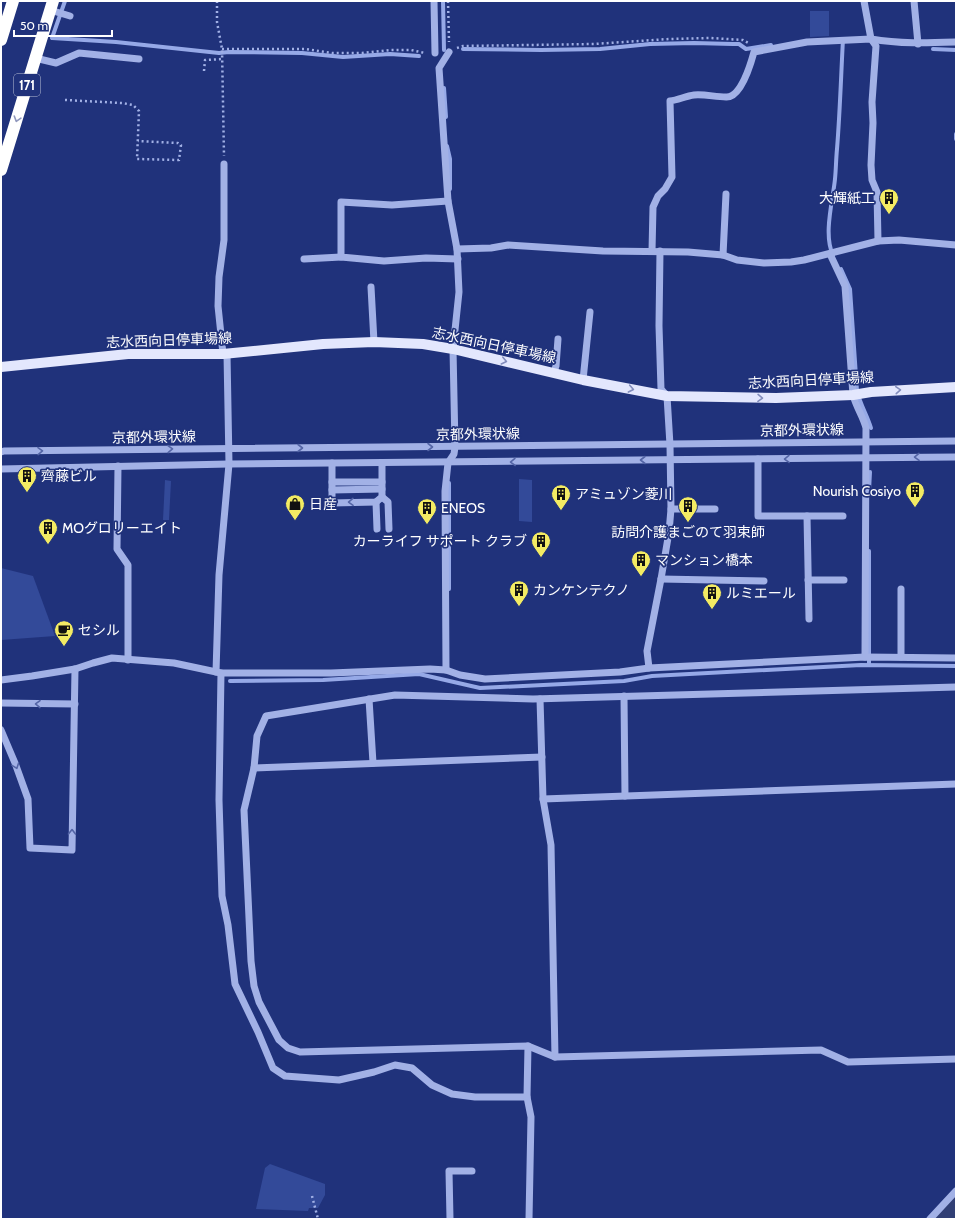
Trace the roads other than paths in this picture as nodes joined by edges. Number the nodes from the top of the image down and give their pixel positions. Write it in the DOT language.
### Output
graph roads {
  1 [pos="13,1"];
  2 [pos="434,1"];
  3 [pos="864,1"];
  4 [pos="914,1"];
  5 [pos="56,9"];
  6 [pos="70,16"];
  7 [pos="871,38"];
  8 [pos="1,40"];
  9 [pos="956,42"];
  10 [pos="918,44"];
  11 [pos="449,52"];
  12 [pos="435,53"];
  13 [pos="35,58"];
  14 [pos="139,58"];
  15 [pos="6,138"];
  16 [pos="224,164"];
  17 [pos="1,170"];
  18 [pos="726,194"];
  19 [pos="448,201"];
  20 [pos="878,241"];
  21 [pos="956,246"];
  22 [pos="457,249"];
  23 [pos="656,251"];
  24 [pos="833,253"];
  25 [pos="723,255"];
  26 [pos="341,257"];
  27 [pos="304,259"];
  28 [pos="458,259"];
  29 [pos="371,287"];
  30 [pos="590,312"];
  31 [pos="558,339"];
  32 [pos="374,342"];
  33 [pos="453,349"];
  34 [pos="225,354"];
  35 [pos="1,368"];
  36 [pos="554,372"];
  37 [pos="583,380"];
  38 [pos="956,387"];
  39 [pos="856,395"];
  40 [pos="667,396"];
  41 [pos="956,441"];
  42 [pos="866,442"];
  43 [pos="670,445"];
  44 [pos="454,447"];
  45 [pos="229,449"];
  46 [pos="1,452"];
  47 [pos="956,457"];
  48 [pos="865,458"];
  49 [pos="758,459"];
  50 [pos="670,460"];
  51 [pos="448,462"];
  52 [pos="332,463"];
  53 [pos="382,463"];
  54 [pos="229,464"];
  55 [pos="118,466"];
  56 [pos="1,469"];
  57 [pos="332,482"];
  58 [pos="382,486"];
  59 [pos="332,490"];
  60 [pos="379,500"];
  61 [pos="671,509"];
  62 [pos="715,509"];
  63 [pos="807,516"];
  64 [pos="843,516"];
  65 [pos="377,529"];
  66 [pos="389,529"];
  67 [pos="661,579"];
  68 [pos="808,580"];
  69 [pos="844,580"];
  70 [pos="764,581"];
  71 [pos="901,589"];
  72 [pos="809,619"];
  73 [pos="868,657"];
  74 [pos="901,657"];
  75 [pos="956,658"];
  76 [pos="128,660"];
  77 [pos="649,668"];
  78 [pos="75,669"];
  79 [pos="446,670"];
  80 [pos="218,672"];
  81 [pos="1,680"];
  82 [pos="956,686"];
  83 [pos="624,696"];
  84 [pos="369,699"];
  85 [pos="540,699"];
  86 [pos="1,703"];
  87 [pos="74,704"];
  88 [pos="1,730"];
  89 [pos="542,757"];
  90 [pos="372,763"];
  91 [pos="254,768"];
  92 [pos="956,784"];
  93 [pos="625,796"];
  94 [pos="543,799"];
  95 [pos="528,1046"];
  96 [pos="555,1057"];
  97 [pos="956,1059"];
  98 [pos="527,1097"];
  99 [pos="472,1170"];
  100 [pos="956,1191"];
  101 [pos="450,1219"];
  102 [pos="529,1219"];
  103 [pos="930,1219"];
  1 -- 8 [label="highway"];
  2 -- 12 [label="street"];
  3 -- 7 [label="street"];
  4 -- 10 [label="street"];
  5 -- 6 [label="street"];
  5 -- 13 [label="highway, 171"];
  7 -- 10 [label="street"];
  7 -- 20 [label="street"];
  7 -- 23 [label="street"];
  9 -- 10 [label="street"];
  11 -- 19 [label="street"];
  13 -- 14 [label="street"];
  13 -- 15 [label="highway, 171, one-way"];
  15 -- 17 [label="highway, 171"];
  16 -- 34 [label="street"];
  18 -- 25 [label="street"];
  19 -- 22 [label="street"];
  19 -- 26 [label="street"];
  20 -- 21 [label="street"];
  20 -- 24 [label="street"];
  22 -- 23 [label="street"];
  22 -- 28 [label="street"];
  23 -- 25 [label="street"];
  23 -- 40 [label="street"];
  24 -- 25 [label="street"];
  24 -- 39 [label="street"];
  26 -- 27 [label="street"];
  26 -- 28 [label="street"];
  28 -- 33 [label="street"];
  29 -- 32 [label="street"];
  30 -- 37 [label="street"];
  31 -- 36 [label="street"];
  32 -- 33 [label="main road, 志水西向日停車場線"];
  32 -- 34 [label="main road, 志水西向日停車場線"];
  33 -- 36 [label="main road, 志水西向日停車場線, one-way"];
  33 -- 44 [label="street"];
  34 -- 35 [label="main road, 志水西向日停車場線"];
  34 -- 45 [label="street"];
  36 -- 37 [label="main road, 志水西向日停車場線"];
  37 -- 40 [label="main road, 志水西向日停車場線, one-way"];
  39 -- 38 [label="main road, 志水西向日停車場線, one-way"];
  40 -- 39 [label="main road, 志水西向日停車場線, one-way"];
  39 -- 42 [label="street"];
  40 -- 43 [label="street"];
  41 -- 42 [label="street, 京都外環状線"];
  42 -- 43 [label="street, 京都外環状線"];
  42 -- 48 [label="street"];
  43 -- 44 [label="street, 京都外環状線"];
  43 -- 50 [label="street"];
  45 -- 44 [label="street, 京都外環状線, one-way"];
  44 -- 51 [label="street"];
  46 -- 45 [label="street, 京都外環状線, one-way"];
  45 -- 54 [label="street"];
  47 -- 48 [label="street, 京都外環状線, one-way"];
  48 -- 49 [label="street, 京都外環状線, one-way"];
  48 -- 73 [label="street"];
  49 -- 50 [label="street, 京都外環状線"];
  49 -- 63 [label="street"];
  50 -- 51 [label="street, 京都外環状線, one-way"];
  50 -- 61 [label="street"];
  51 -- 53 [label="street, 京都外環状線"];
  51 -- 79 [label="street"];
  52 -- 53 [label="street, 京都外環状線"];
  52 -- 54 [label="street, 京都外環状線"];
  52 -- 57 [label="street"];
  53 -- 58 [label="street"];
  54 -- 55 [label="street, 京都外環状線"];
  54 -- 80 [label="street"];
  55 -- 56 [label="street, 京都外環状線"];
  55 -- 76 [label="street"];
  57 -- 58 [label="street"];
  57 -- 59 [label="street"];
  58 -- 59 [label="street"];
  58 -- 60 [label="street"];
  60 -- 59 [label="street, one-way"];
  60 -- 65 [label="street"];
  60 -- 66 [label="street"];
  61 -- 62 [label="street"];
  61 -- 67 [label="street"];
  63 -- 64 [label="street"];
  63 -- 68 [label="street"];
  67 -- 70 [label="street"];
  67 -- 77 [label="street"];
  68 -- 69 [label="street"];
  68 -- 72 [label="street"];
  71 -- 74 [label="street"];
  73 -- 74 [label="street"];
  73 -- 77 [label="street"];
  74 -- 75 [label="street"];
  76 -- 78 [label="street"];
  76 -- 80 [label="street"];
  77 -- 79 [label="street"];
  78 -- 81 [label="street"];
  78 -- 87 [label="street"];
  79 -- 80 [label="street"];
  80 -- 98 [label="street"];
  82 -- 83 [label="street"];
  83 -- 85 [label="street"];
  83 -- 93 [label="street"];
  84 -- 85 [label="street"];
  84 -- 90 [label="street"];
  84 -- 91 [label="street"];
  85 -- 89 [label="street"];
  87 -- 86 [label="street, one-way"];
  88 -- 87 [label="street, one-way"];
  89 -- 90 [label="street"];
  89 -- 94 [label="street"];
  90 -- 91 [label="street"];
  91 -- 95 [label="street"];
  92 -- 93 [label="street"];
  93 -- 94 [label="street"];
  94 -- 96 [label="street"];
  95 -- 96 [label="street"];
  95 -- 98 [label="street"];
  96 -- 97 [label="street"];
  98 -- 102 [label="street"];
  99 -- 101 [label="street"];
  100 -- 103 [label="street"];
}
